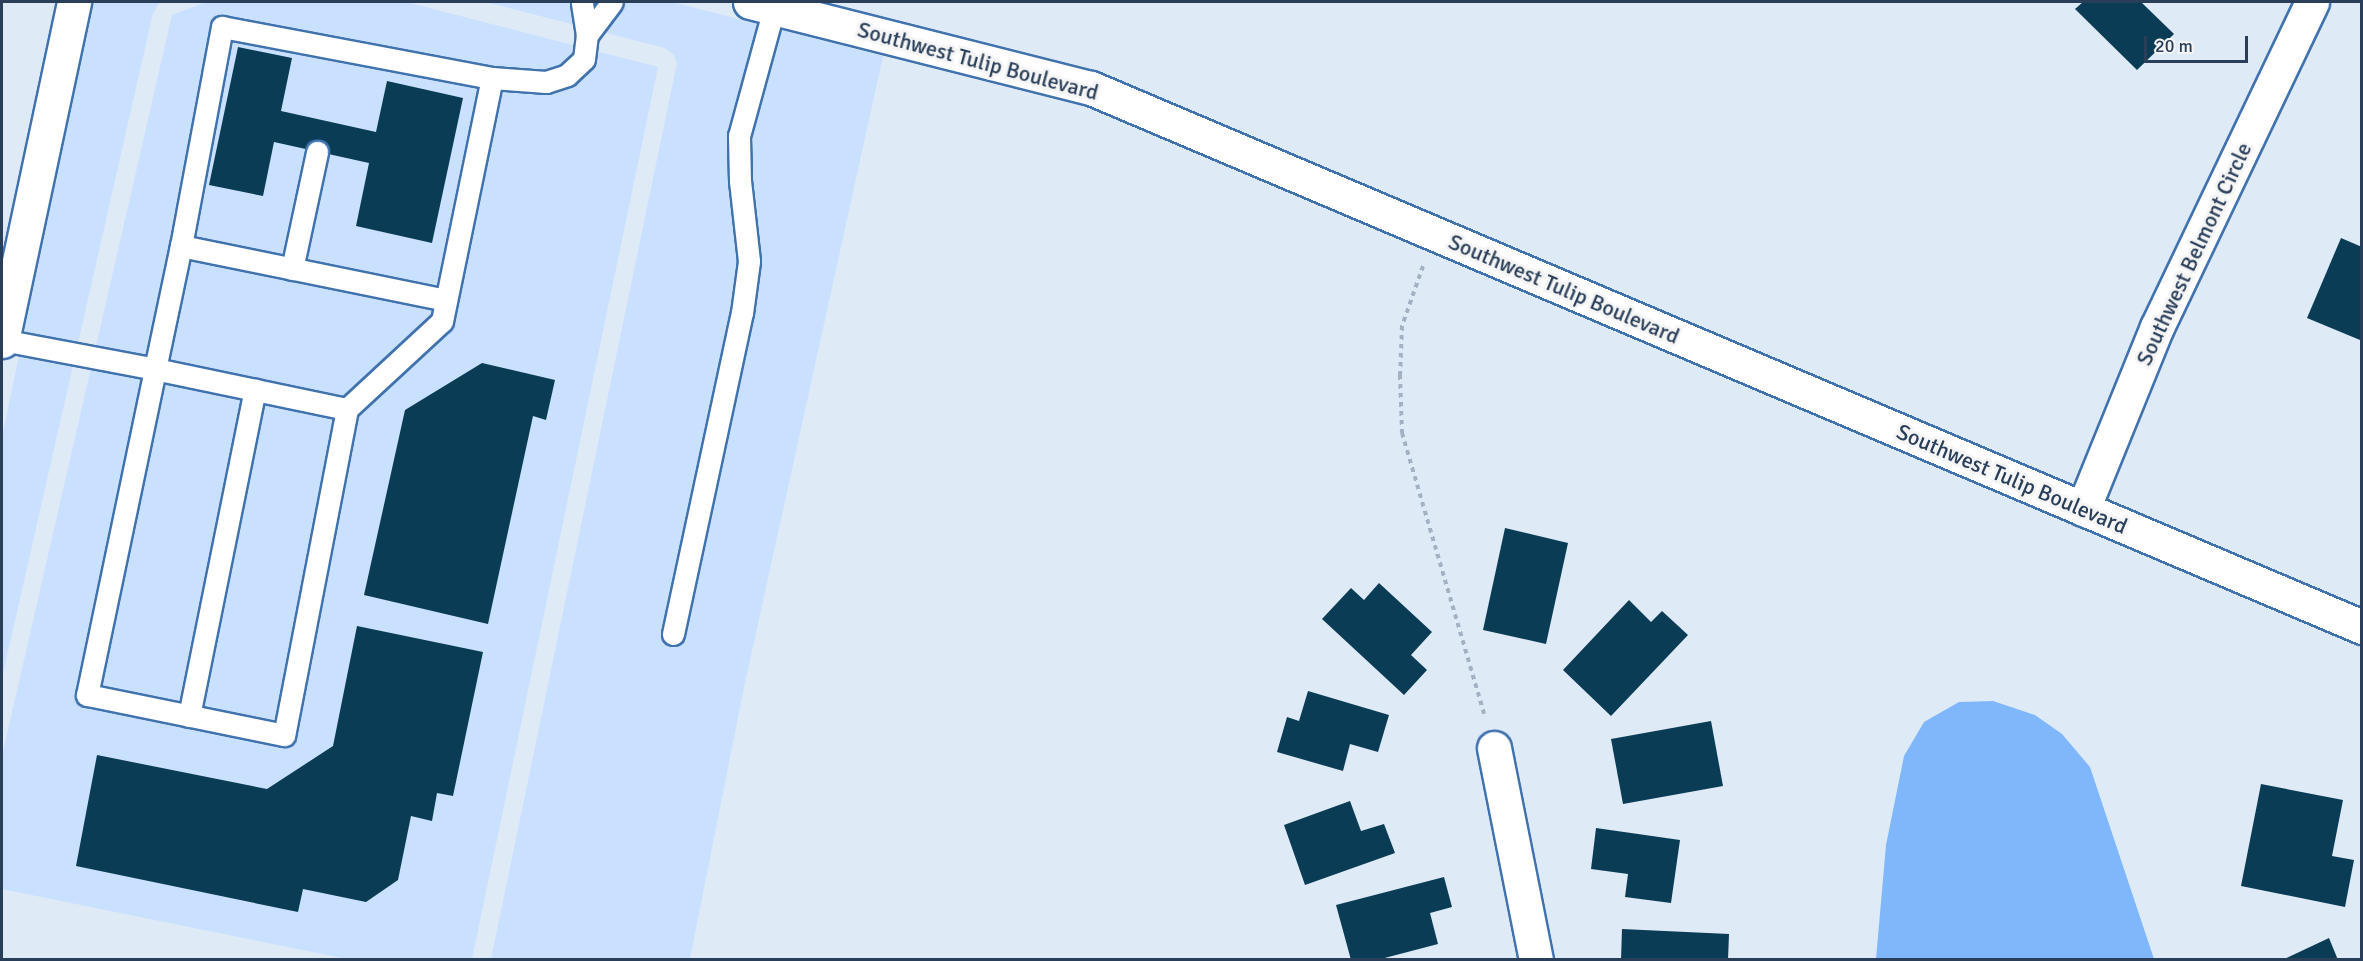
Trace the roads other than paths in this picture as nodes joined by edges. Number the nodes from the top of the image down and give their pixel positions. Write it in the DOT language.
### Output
graph roads {
  1 [pos="74,2"];
  2 [pos="582,2"];
  3 [pos="612,2"];
  4 [pos="2312,2"];
  5 [pos="762,5"];
  6 [pos="587,35"];
  7 [pos="492,78"];
  8 [pos="316,152"];
  9 [pos="181,246"];
  10 [pos="292,269"];
  11 [pos="446,300"];
  12 [pos="2,340"];
  13 [pos="155,369"];
  14 [pos="255,390"];
  15 [pos="347,409"];
  16 [pos="2083,509"];
  17 [pos="2361,627"];
  18 [pos="672,634"];
  19 [pos="189,716"];
  20 [pos="1494,748"];
  21 [pos="1536,960"];
  1 -- 12 [label="street"];
  2 -- 6 [label="lane"];
  3 -- 6 [label="lane"];
  4 -- 16 [label="street, Southwest Belmont Circle"];
  5 -- 16 [label="street, Southwest Tulip Boulevard"];
  5 -- 18 [label="lane"];
  6 -- 7 [label="lane"];
  7 -- 9 [label="lane"];
  7 -- 11 [label="lane"];
  8 -- 10 [label="lane"];
  9 -- 10 [label="lane"];
  9 -- 13 [label="lane"];
  10 -- 11 [label="lane"];
  11 -- 15 [label="lane"];
  12 -- 13 [label="lane"];
  13 -- 14 [label="lane"];
  13 -- 19 [label="lane"];
  14 -- 15 [label="lane"];
  14 -- 19 [label="lane"];
  15 -- 19 [label="lane"];
  16 -- 17 [label="street, Southwest Tulip Boulevard"];
  20 -- 21 [label="street"];
}
